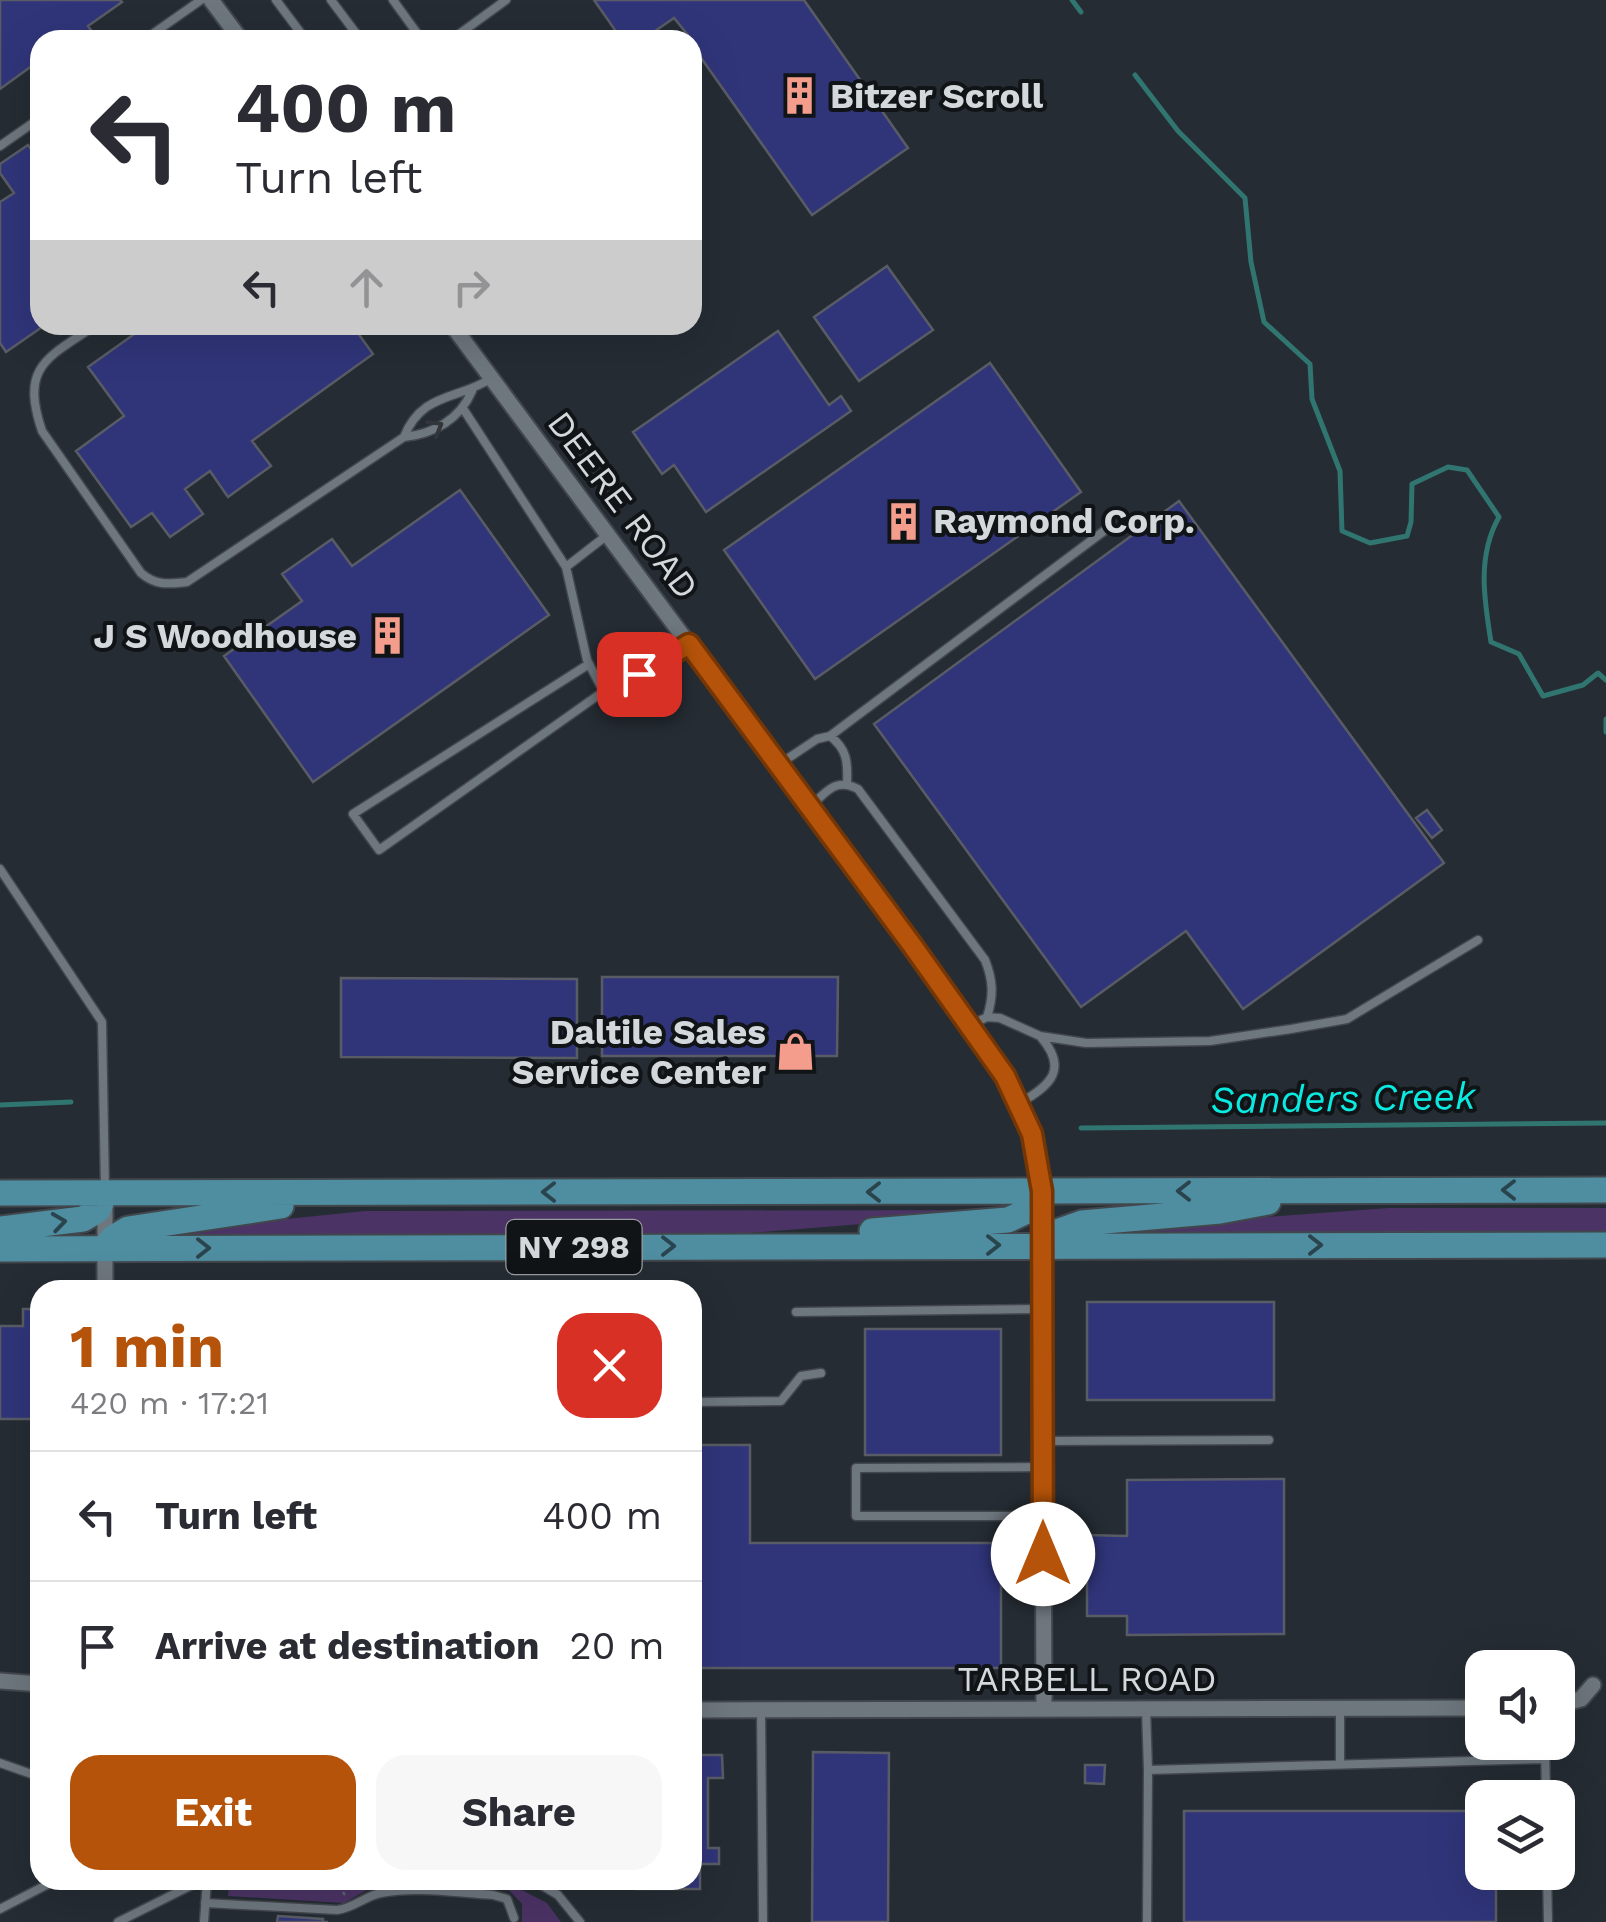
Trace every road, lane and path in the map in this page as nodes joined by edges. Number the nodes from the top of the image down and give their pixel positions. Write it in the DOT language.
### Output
graph roads {
  1 [pos="201,0"];
  2 [pos="212,0"];
  3 [pos="276,0"];
  4 [pos="331,0"];
  5 [pos="392,0"];
  6 [pos="506,0"];
  7 [pos="158,30"];
  8 [pos="234,30"];
  9 [pos="298,30"];
  10 [pos="354,30"];
  11 [pos="414,30"];
  12 [pos="465,30"];
  13 [pos="30,125"];
  14 [pos="0,146"];
  15 [pos="81,335"];
  16 [pos="460,335"];
  17 [pos="492,378"];
  18 [pos="472,392"];
  19 [pos="464,410"];
  20 [pos="404,437"];
  21 [pos="1108,528"];
  22 [pos="608,535"];
  23 [pos="566,567"];
  24 [pos="689,644"];
  25 [pos="588,664"];
  26 [pos="608,688"];
  27 [pos="830,736"];
  28 [pos="778,765"];
  29 [pos="847,783"];
  30 [pos="810,808"];
  31 [pos="0,869"];
  32 [pos="1478,940"];
  33 [pos="988,1017"];
  34 [pos="969,1026"];
  35 [pos="1040,1036"];
  36 [pos="1020,1103"];
  37 [pos="1339,1190"];
  38 [pos="1606,1190"];
  39 [pos="1042,1191"];
  40 [pos="0,1193"];
  41 [pos="371,1193"];
  42 [pos="105,1194"];
  43 [pos="0,1229"];
  44 [pos="1042,1245"];
  45 [pos="1606,1245"];
  46 [pos="758,1246"];
  47 [pos="105,1248"];
  48 [pos="0,1249"];
  49 [pos="106,1280"];
  50 [pos="1042,1309"];
  51 [pos="796,1312"];
  52 [pos="821,1373"];
  53 [pos="702,1402"];
  54 [pos="1270,1440"];
  55 [pos="1043,1442"];
  56 [pos="1043,1467"];
  57 [pos="1043,1516"];
  58 [pos="0,1681"];
  59 [pos="30,1683"];
  60 [pos="1593,1685"];
  61 [pos="1575,1701"];
  62 [pos="1340,1708"];
  63 [pos="1465,1708"];
  64 [pos="1044,1709"];
  65 [pos="1146,1709"];
  66 [pos="702,1710"];
  67 [pos="761,1710"];
  68 [pos="1504,1760"];
  69 [pos="0,1763"];
  70 [pos="1340,1764"];
  71 [pos="1148,1770"];
  72 [pos="30,1773"];
  73 [pos="37,1890"];
  74 [pos="184,1890"];
  75 [pos="204,1890"];
  76 [pos="342,1890"];
  77 [pos="548,1890"];
  78 [pos="1547,1890"];
  79 [pos="205,1904"];
  80 [pos="350,1908"];
  81 [pos="0,1909"];
  82 [pos="514,1918"];
  83 [pos="118,1922"];
  84 [pos="204,1922"];
  85 [pos="580,1922"];
  86 [pos="763,1922"];
  87 [pos="1147,1922"];
  88 [pos="1548,1922"];
  1 -- 7 [label="lane"];
  2 -- 8 [label="street"];
  3 -- 9 [label="lane"];
  4 -- 10 [label="lane"];
  5 -- 11 [label="lane"];
  6 -- 12 [label="lane"];
  13 -- 14 [label="lane"];
  15 -- 20 [label="lane"];
  16 -- 17 [label="street, DEERE ROAD"];
  17 -- 18 [label="lane"];
  17 -- 22 [label="street, DEERE ROAD"];
  18 -- 19 [label="lane"];
  18 -- 20 [label="lane"];
  20 -- 19 [label="lane, one-way"];
  19 -- 23 [label="lane"];
  21 -- 27 [label="lane"];
  22 -- 23 [label="lane"];
  22 -- 24 [label="street, DEERE ROAD"];
  23 -- 25 [label="lane"];
  24 -- 26 [label="lane"];
  24 -- 28 [label="street, DEERE ROAD"];
  25 -- 26 [label="lane"];
  25 -- 26 [label="lane"];
  27 -- 28 [label="lane"];
  27 -- 29 [label="lane"];
  28 -- 30 [label="street, DEERE ROAD"];
  29 -- 30 [label="lane"];
  29 -- 33 [label="lane"];
  30 -- 34 [label="street, DEERE ROAD"];
  31 -- 42 [label="lane"];
  32 -- 35 [label="lane"];
  33 -- 34 [label="lane"];
  33 -- 35 [label="lane"];
  34 -- 36 [label="street, DEERE ROAD"];
  35 -- 36 [label="lane"];
  36 -- 39 [label="street, DEERE ROAD"];
  38 -- 37 [label="main road, NY 298, one-way"];
  37 -- 39 [label="main road, NY 298, one-way"];
  37 -- 44 [label="main road"];
  39 -- 41 [label="main road, NY 298, one-way"];
  39 -- 44 [label="street, DEERE ROAD"];
  39 -- 46 [label="main road"];
  40 -- 42 [label="main road, NY 298"];
  41 -- 42 [label="main road, NY 298"];
  41 -- 47 [label="main road"];
  43 -- 42 [label="main road, one-way"];
  42 -- 47 [label="street"];
  44 -- 45 [label="main road, NY 298, one-way"];
  46 -- 44 [label="main road, NY 298, one-way"];
  44 -- 50 [label="street, DEERE ROAD"];
  47 -- 46 [label="main road, NY 298, one-way"];
  47 -- 48 [label="main road, NY 298"];
  47 -- 49 [label="street"];
  50 -- 51 [label="lane"];
  50 -- 55 [label="street, DEERE ROAD"];
  52 -- 53 [label="lane"];
  54 -- 55 [label="lane"];
  55 -- 56 [label="street, DEERE ROAD"];
  56 -- 57 [label="street, DEERE ROAD"];
  56 -- 57 [label="lane"];
  57 -- 64 [label="street, DEERE ROAD"];
  58 -- 59 [label="street"];
  60 -- 61 [label="street"];
  62 -- 63 [label="street, TARBELL ROAD"];
  62 -- 65 [label="street, TARBELL ROAD"];
  62 -- 70 [label="lane"];
  64 -- 65 [label="street, TARBELL ROAD"];
  64 -- 67 [label="street, TARBELL ROAD"];
  65 -- 71 [label="lane"];
  66 -- 67 [label="street, TARBELL ROAD"];
  67 -- 86 [label="lane"];
  68 -- 70 [label="lane"];
  69 -- 72 [label="lane"];
  70 -- 71 [label="lane"];
  71 -- 87 [label="lane"];
  73 -- 81 [label="lane"];
  74 -- 83 [label="lane"];
  75 -- 79 [label="lane"];
  76 -- 80 [label="path"];
  77 -- 85 [label="lane"];
  78 -- 88 [label="lane"];
  79 -- 80 [label="lane"];
  79 -- 84 [label="lane"];
  80 -- 82 [label="lane"];
}
